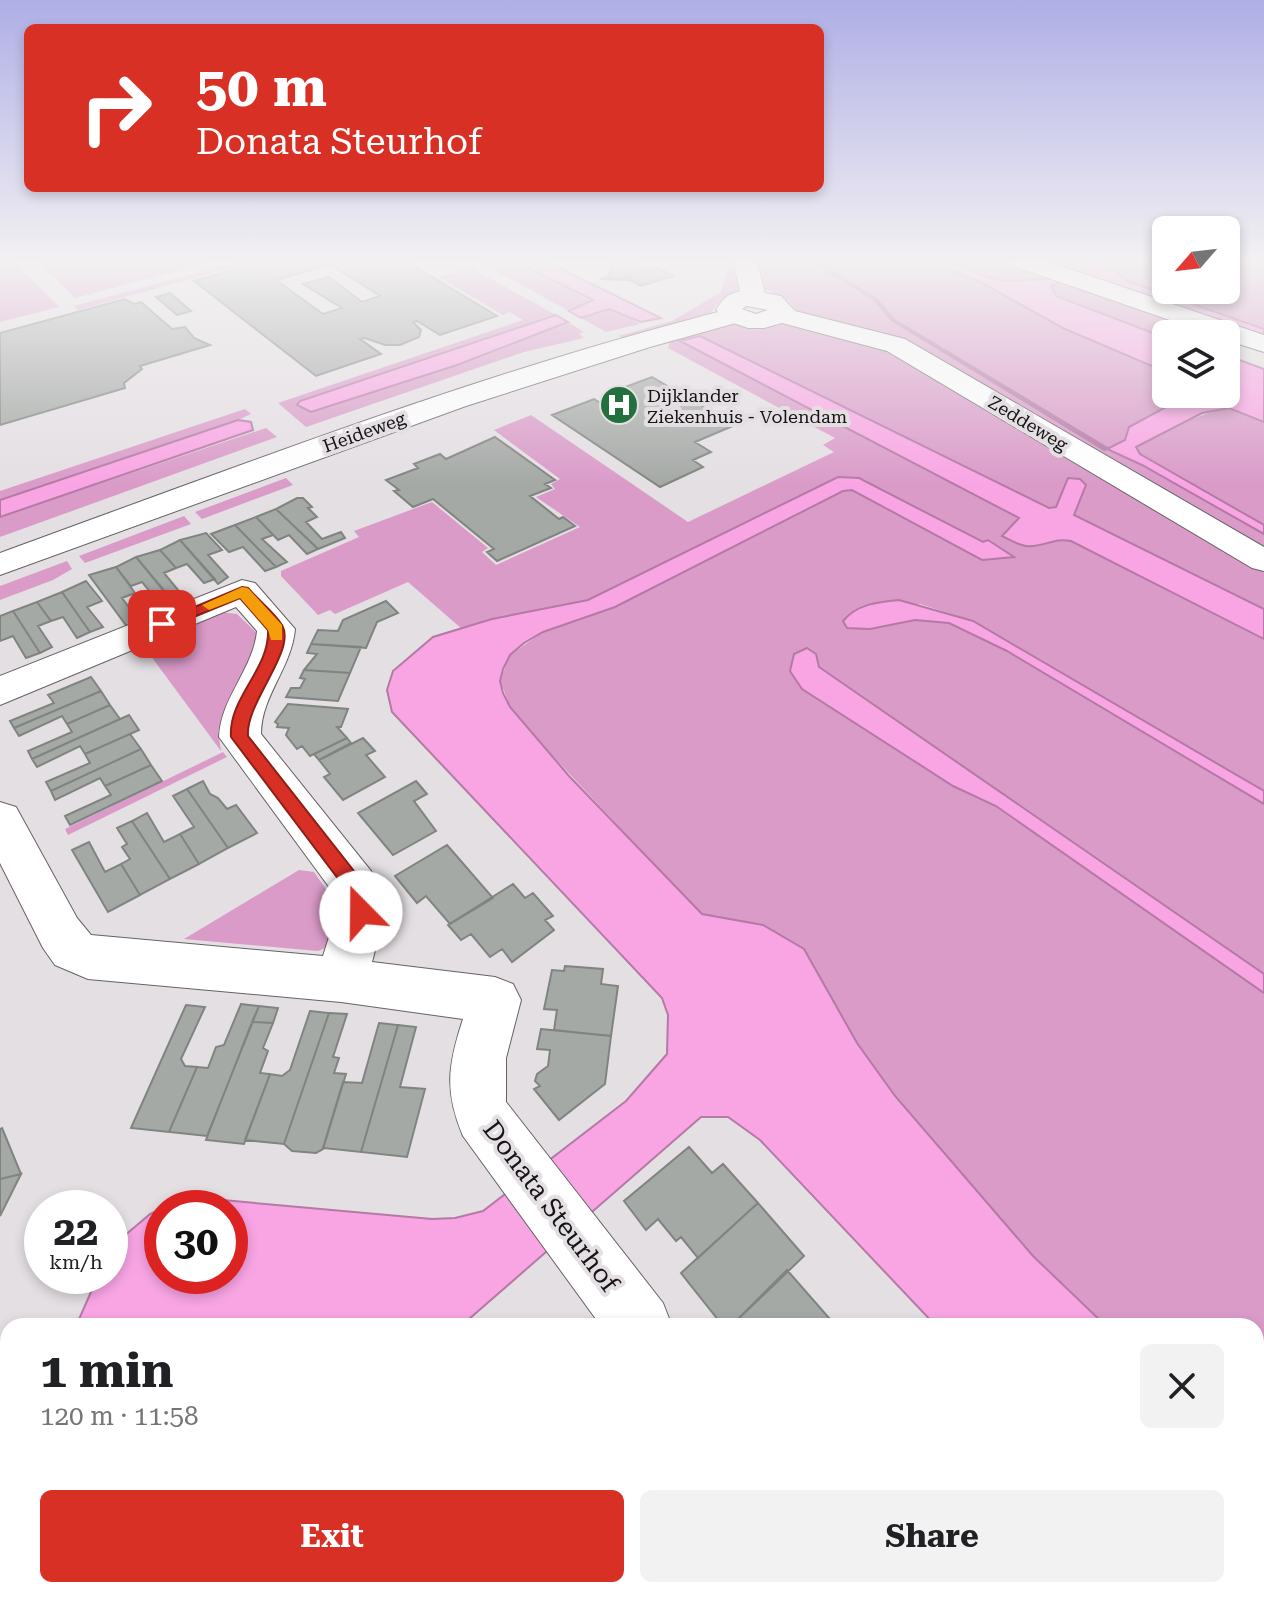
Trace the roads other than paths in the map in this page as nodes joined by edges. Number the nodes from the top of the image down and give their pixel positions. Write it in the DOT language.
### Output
graph roads {
  1 [pos="669,335"];
  2 [pos="865,335"];
  3 [pos="1237,335"];
  4 [pos="1264,344"];
  5 [pos="1264,561"];
  6 [pos="0,565"];
  7 [pos="0,691"];
  8 [pos="6,846"];
  9 [pos="341,980"];
  10 [pos="634,1318"];
  1 -- 6 [label="street, Heideweg"];
  2 -- 5 [label="street, Zeddeweg"];
  3 -- 4 [label="street"];
  7 -- 9 [label="street"];
  8 -- 9 [label="street, Donata Steurhof"];
  9 -- 10 [label="street, Donata Steurhof"];
}
